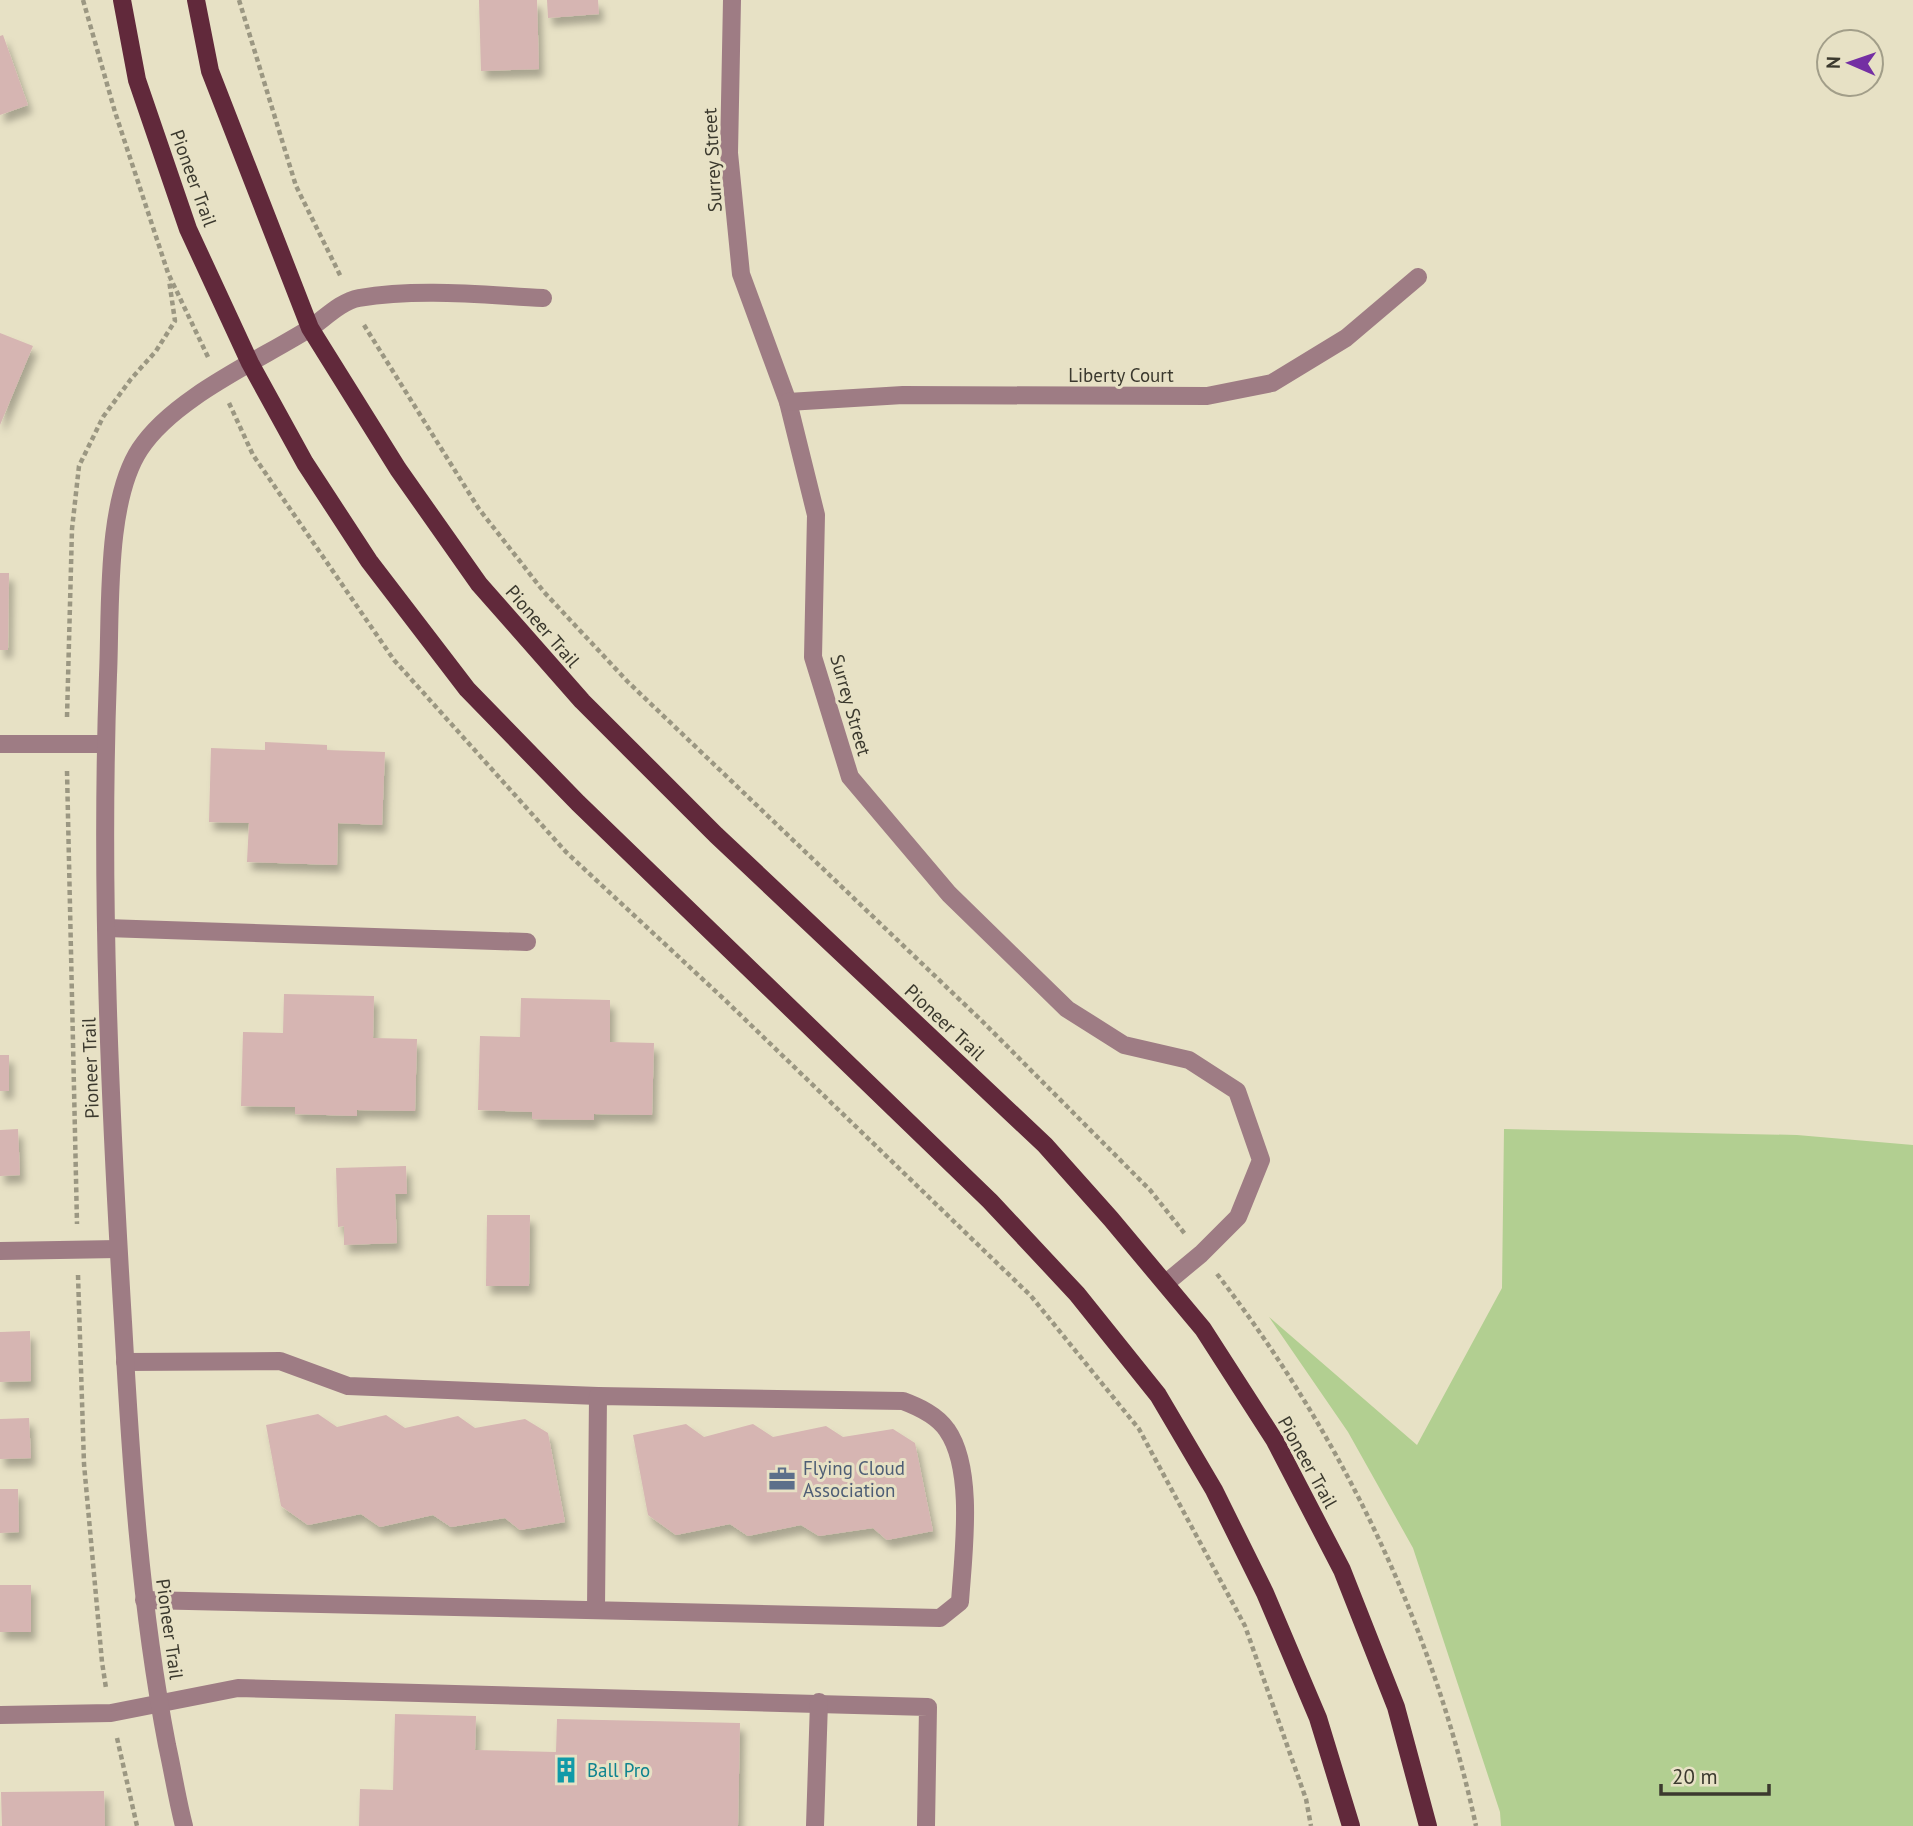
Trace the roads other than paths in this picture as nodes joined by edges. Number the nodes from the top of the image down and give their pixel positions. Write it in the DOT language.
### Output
graph roads {
  1 [pos="122,0"];
  2 [pos="196,0"];
  3 [pos="733,0"];
  4 [pos="1418,277"];
  5 [pos="543,299"];
  6 [pos="310,328"];
  7 [pos="250,363"];
  8 [pos="788,402"];
  9 [pos="0,744"];
  10 [pos="106,744"];
  11 [pos="106,928"];
  12 [pos="527,942"];
  13 [pos="118,1249"];
  14 [pos="0,1251"];
  15 [pos="1167,1283"];
  16 [pos="125,1362"];
  17 [pos="598,1396"];
  18 [pos="144,1600"];
  19 [pos="596,1609"];
  20 [pos="819,1702"];
  21 [pos="159,1703"];
  22 [pos="0,1714"];
  23 [pos="184,1826"];
  24 [pos="816,1826"];
  25 [pos="926,1826"];
  26 [pos="1351,1826"];
  27 [pos="1428,1826"];
  1 -- 7 [label="main road, Pioneer Trail"];
  2 -- 6 [label="main road, Pioneer Trail"];
  3 -- 8 [label="street, Surrey Street"];
  4 -- 8 [label="street, Liberty Court"];
  5 -- 6 [label="street"];
  6 -- 7 [label="street, Pioneer Trail"];
  6 -- 15 [label="main road, Pioneer Trail"];
  7 -- 10 [label="street, Pioneer Trail"];
  7 -- 26 [label="main road, Pioneer Trail"];
  8 -- 15 [label="street, Surrey Street"];
  9 -- 10 [label="street"];
  10 -- 11 [label="street, Pioneer Trail"];
  11 -- 12 [label="street"];
  11 -- 13 [label="street, Pioneer Trail"];
  13 -- 14 [label="street"];
  13 -- 16 [label="street, Pioneer Trail"];
  15 -- 27 [label="main road, Pioneer Trail"];
  16 -- 17 [label="street"];
  16 -- 18 [label="street, Pioneer Trail"];
  17 -- 19 [label="street"];
  17 -- 19 [label="street"];
  18 -- 19 [label="street"];
  18 -- 21 [label="street, Pioneer Trail"];
  20 -- 21 [label="street"];
  20 -- 24 [label="street"];
  20 -- 25 [label="street"];
  21 -- 22 [label="street"];
  21 -- 23 [label="street, Pioneer Trail"];
}
